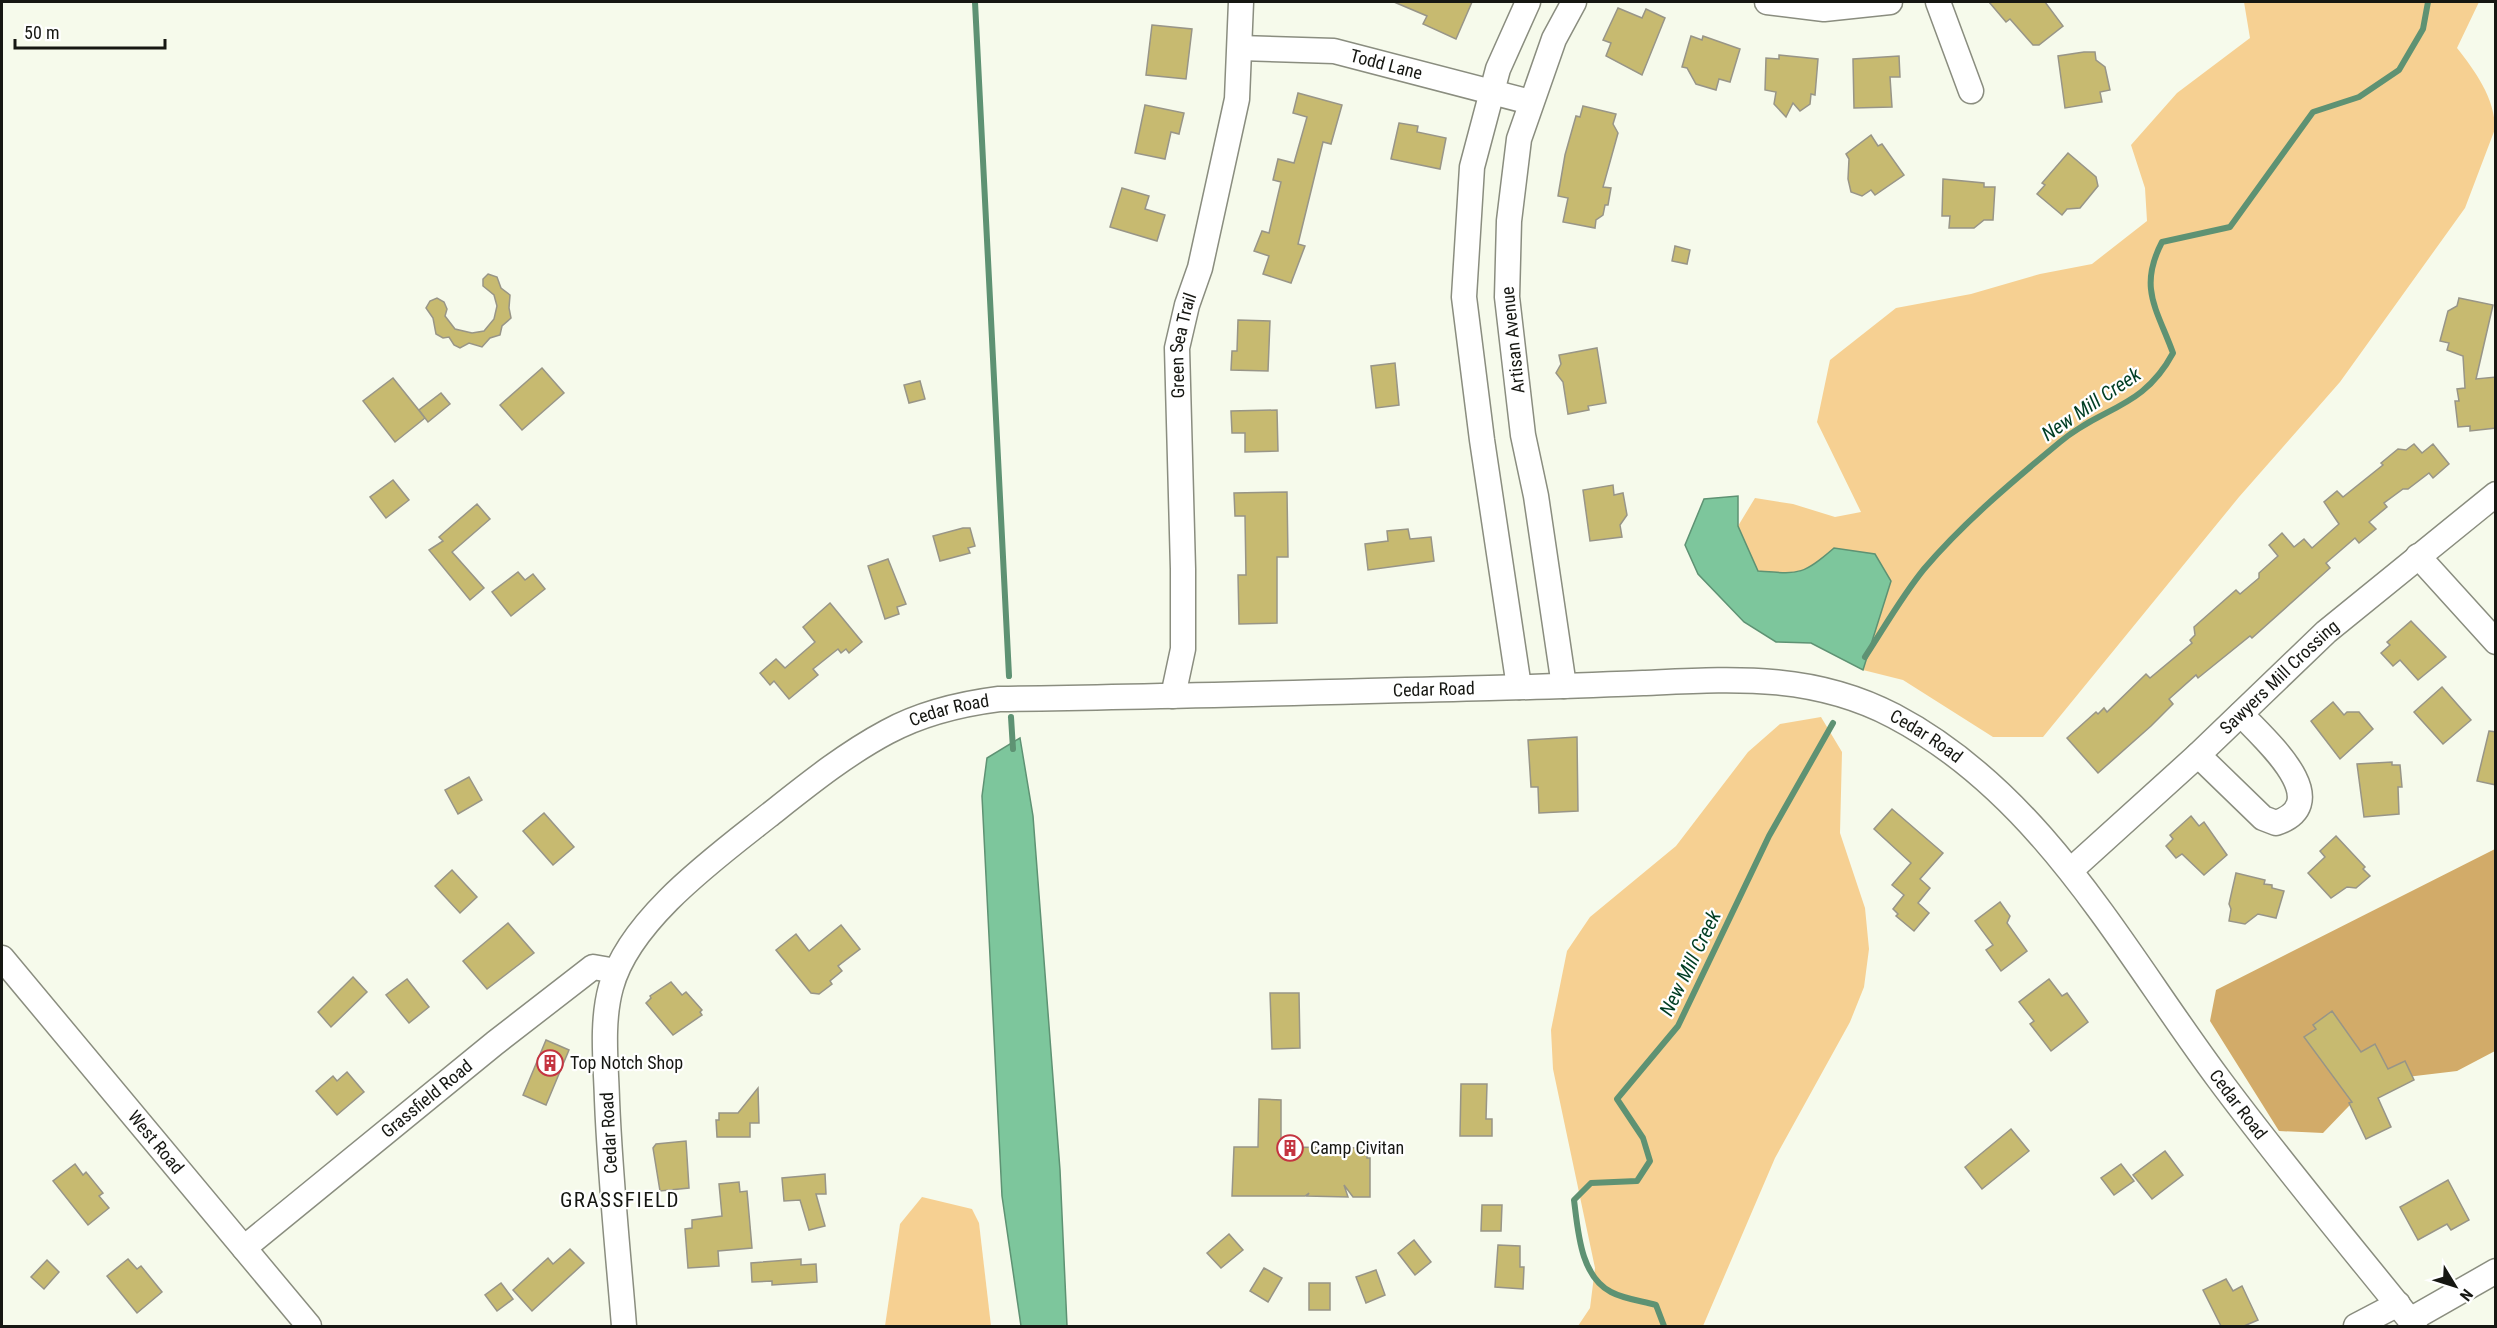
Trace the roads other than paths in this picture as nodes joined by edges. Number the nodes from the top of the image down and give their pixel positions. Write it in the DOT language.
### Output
graph roads {
  1 [pos="1241,2"];
  2 [pos="1528,2"];
  3 [pos="1574,2"];
  4 [pos="1767,2"];
  5 [pos="1890,2"];
  6 [pos="1938,2"];
  7 [pos="1240,48"];
  8 [pos="1971,91"];
  9 [pos="1491,92"];
  10 [pos="1530,102"];
  11 [pos="2496,494"];
  12 [pos="2418,556"];
  13 [pos="2496,642"];
  14 [pos="1564,686"];
  15 [pos="1519,687"];
  16 [pos="1173,696"];
  17 [pos="2241,714"];
  18 [pos="2198,754"];
  19 [pos="2071,870"];
  20 [pos="2,958"];
  21 [pos="616,971"];
  22 [pos="244,1248"];
  23 [pos="2496,1271"];
  24 [pos="2408,1317"];
  25 [pos="309,1326"];
  26 [pos="624,1326"];
  27 [pos="2356,1326"];
  1 -- 7 [label="street, Green Sea Trail"];
  2 -- 9 [label="street"];
  3 -- 10 [label="street, Artisan Avenue"];
  4 -- 5 [label="street"];
  6 -- 8 [label="street"];
  7 -- 9 [label="street, Todd Lane"];
  7 -- 16 [label="street, Green Sea Trail"];
  9 -- 10 [label="street, Todd Lane"];
  9 -- 15 [label="street"];
  10 -- 14 [label="street, Artisan Avenue"];
  11 -- 12 [label="street, Sawyers Mill Crossing"];
  12 -- 13 [label="street"];
  12 -- 17 [label="street, Sawyers Mill Crossing"];
  14 -- 15 [label="street, Cedar Road"];
  14 -- 19 [label="street, Cedar Road"];
  15 -- 16 [label="street, Cedar Road"];
  16 -- 21 [label="street, Cedar Road"];
  17 -- 18 [label="street, Sawyers Mill Crossing"];
  17 -- 18 [label="street"];
  18 -- 19 [label="street, Sawyers Mill Crossing"];
  19 -- 24 [label="street, Cedar Road"];
  20 -- 22 [label="street, West Road"];
  21 -- 22 [label="street, Grassfield Road"];
  21 -- 26 [label="street, Cedar Road"];
  22 -- 25 [label="street, West Road"];
  23 -- 24 [label="street"];
  24 -- 27 [label="street"];
}
